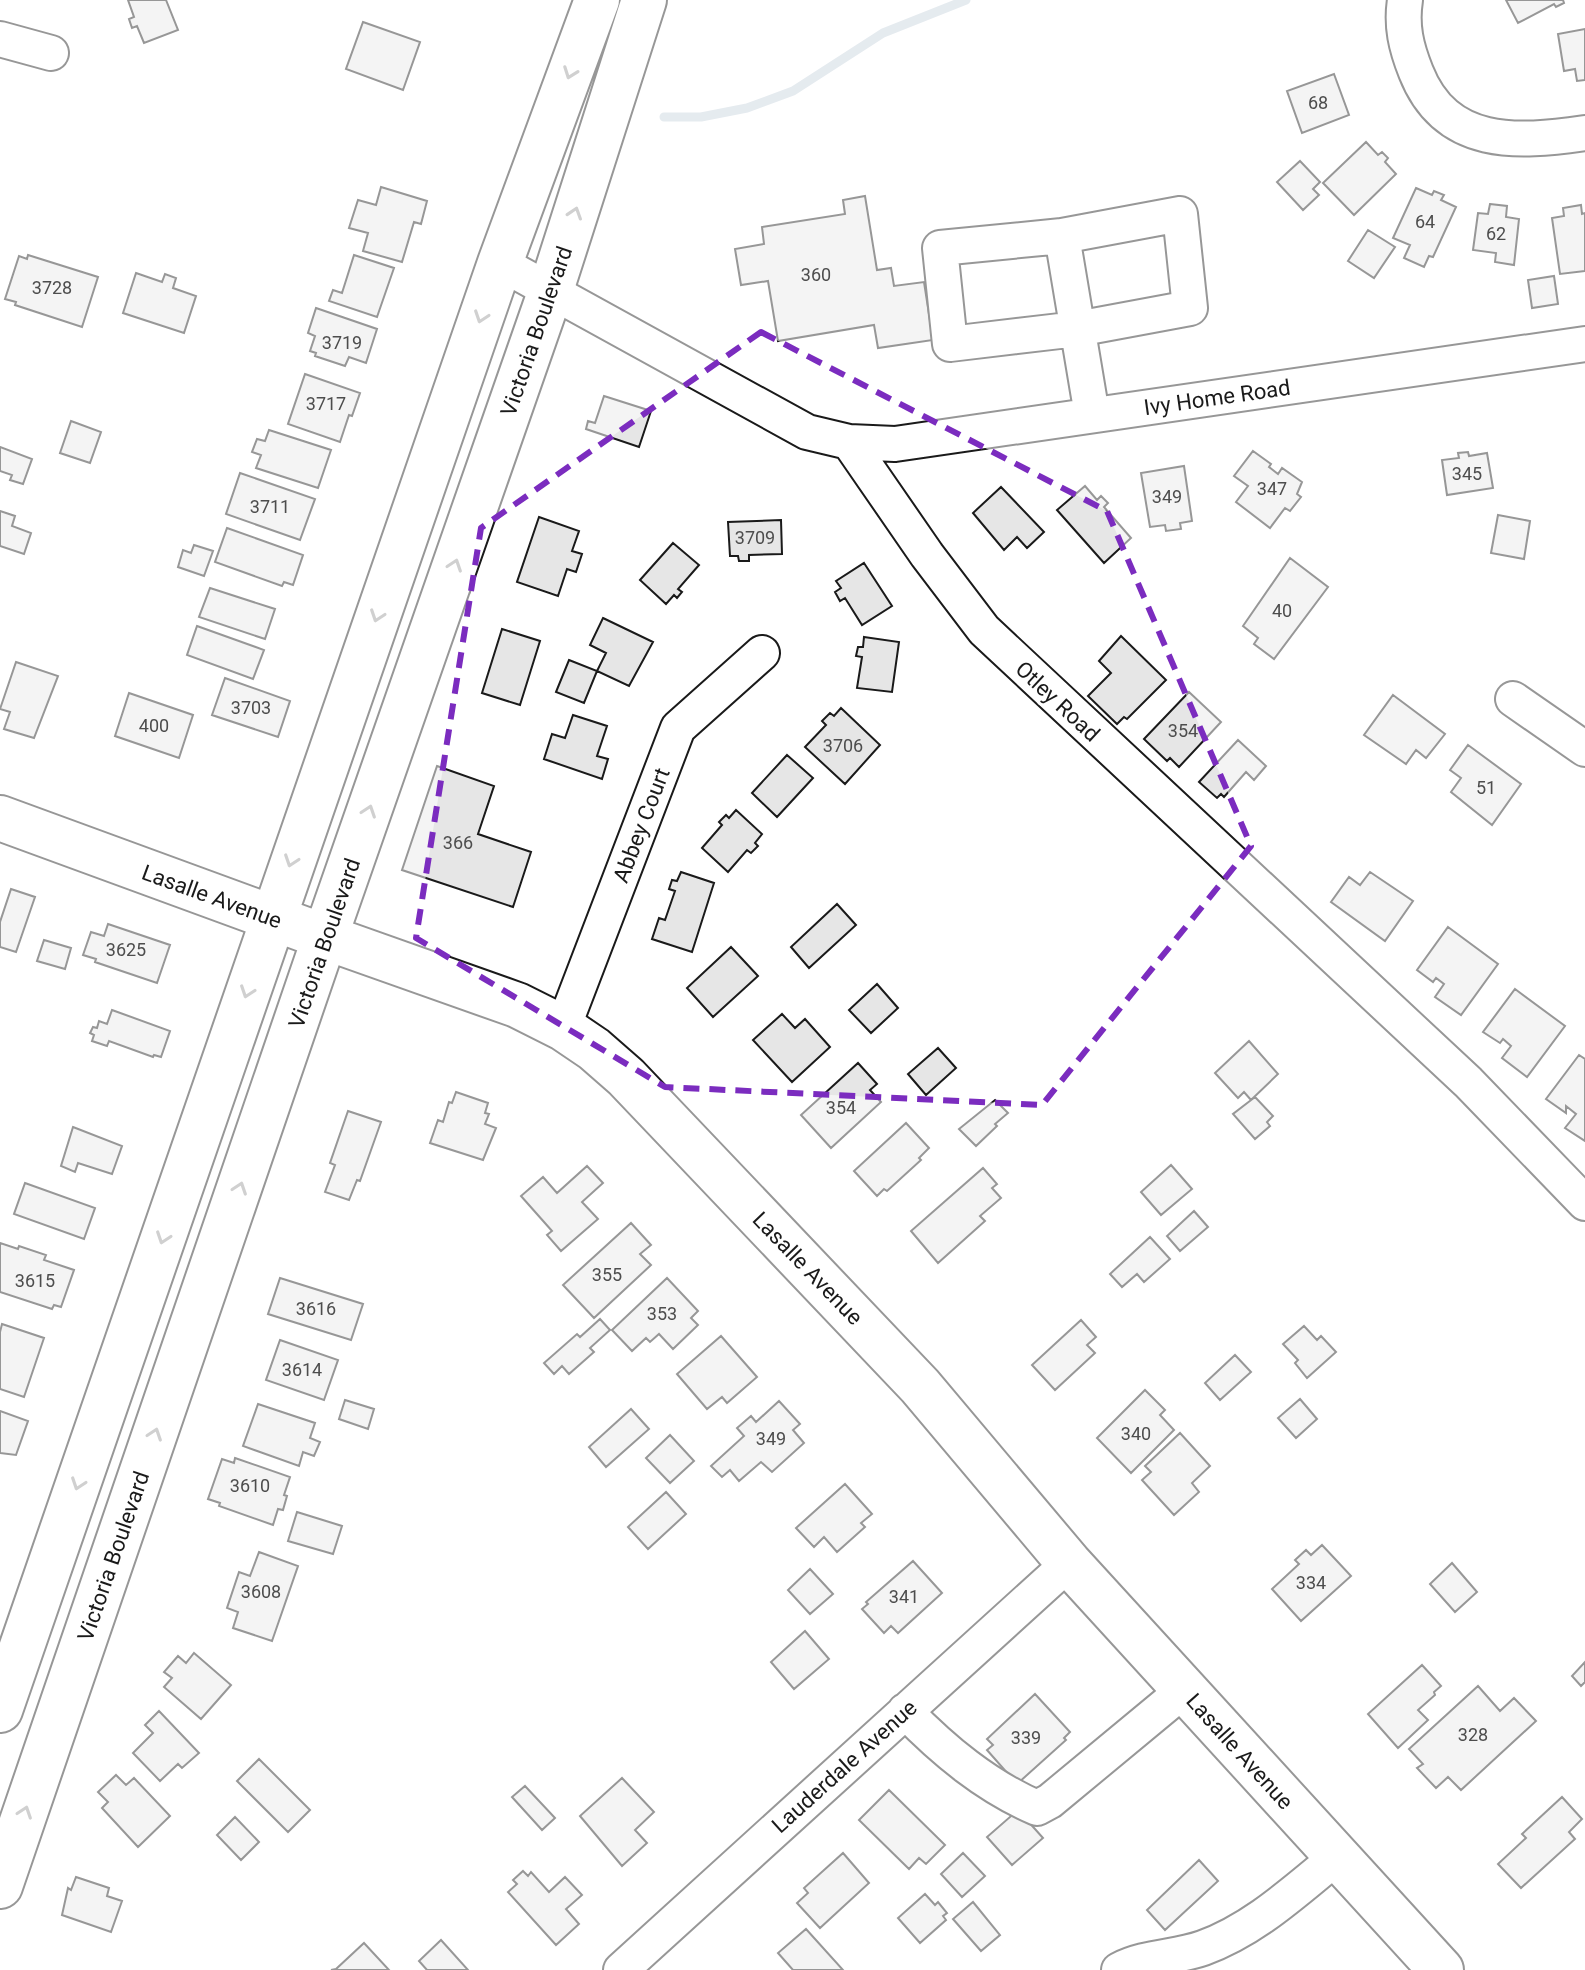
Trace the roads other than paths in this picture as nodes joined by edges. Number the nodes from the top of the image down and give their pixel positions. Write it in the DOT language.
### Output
graph roads {
  1 [pos="597,0"];
  2 [pos="644,0"];
  3 [pos="1405,0"];
  4 [pos="0,39"];
  5 [pos="51,53"];
  6 [pos="1585,133"];
  7 [pos="1062,236"];
  8 [pos="500,263"];
  9 [pos="551,290"];
  10 [pos="1077,329"];
  11 [pos="1585,344"];
  12 [pos="1092,415"];
  13 [pos="849,442"];
  14 [pos="762,653"];
  15 [pos="1513,699"];
  16 [pos="1585,749"];
  17 [pos="0,818"];
  18 [pos="273,918"];
  19 [pos="325,937"];
  20 [pos="563,1028"];
  21 [pos="1585,1203"];
  22 [pos="1069,1563"];
  23 [pos="1184,1690"];
  24 [pos="0,1710"];
  25 [pos="905,1711"];
  26 [pos="1337,1857"];
  27 [pos="0,1886"];
  28 [pos="621,1970"];
  29 [pos="1119,1970"];
  30 [pos="1441,1970"];
  1 -- 8 [label="main road, one-way"];
  9 -- 2 [label="main road, Victoria Boulevard, one-way"];
  3 -- 6 [label="street"];
  4 -- 5 [label="street"];
  7 -- 10 [label="street"];
  7 -- 10 [label="street"];
  7 -- 10 [label="street"];
  8 -- 9 [label="street"];
  8 -- 18 [label="main road, one-way"];
  9 -- 13 [label="street"];
  19 -- 9 [label="main road, Victoria Boulevard, one-way"];
  10 -- 12 [label="street"];
  11 -- 12 [label="street, Ivy Home Road"];
  12 -- 13 [label="street, Ivy Home Road"];
  13 -- 21 [label="street, Otley Road"];
  14 -- 20 [label="street, Abbey Court"];
  15 -- 16 [label="street"];
  17 -- 18 [label="main road, Lasalle Avenue"];
  18 -- 19 [label="main road, Lasalle Avenue"];
  18 -- 24 [label="main road, one-way"];
  19 -- 20 [label="main road, Lasalle Avenue"];
  27 -- 19 [label="main road, Victoria Boulevard, one-way"];
  20 -- 22 [label="main road, Lasalle Avenue"];
  22 -- 23 [label="main road, Lasalle Avenue"];
  22 -- 25 [label="street, Lauderdale Avenue"];
  23 -- 25 [label="street"];
  23 -- 26 [label="main road, Lasalle Avenue"];
  25 -- 28 [label="street, Lauderdale Avenue"];
  26 -- 29 [label="street"];
  26 -- 30 [label="main road, Lasalle Avenue"];
}
